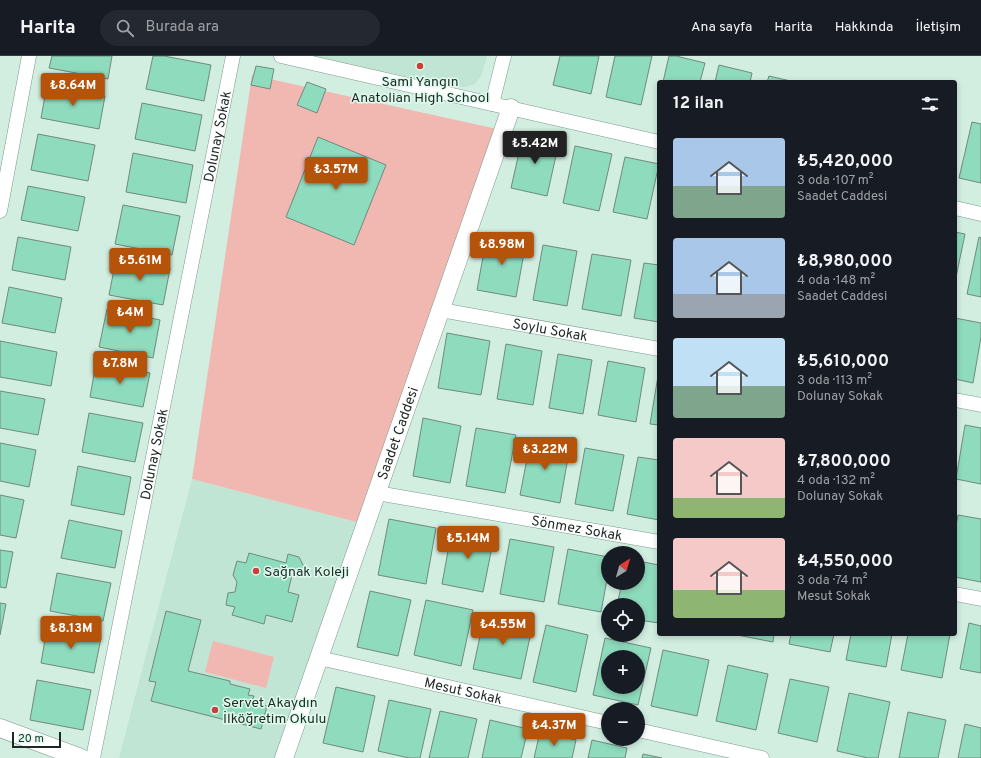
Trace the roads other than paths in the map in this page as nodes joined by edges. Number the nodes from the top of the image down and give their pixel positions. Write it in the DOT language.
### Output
graph roads {
  1 [pos="29,56"];
  2 [pos="233,56"];
  3 [pos="281,56"];
  4 [pos="504,56"];
  5 [pos="492,104"];
  6 [pos="511,108"];
  7 [pos="657,142"];
  8 [pos="957,208"];
  9 [pos="0,211"];
  10 [pos="981,214"];
  11 [pos="441,310"];
  12 [pos="657,348"];
  13 [pos="957,400"];
  14 [pos="981,405"];
  15 [pos="377,493"];
  16 [pos="657,542"];
  17 [pos="957,594"];
  18 [pos="981,599"];
  19 [pos="319,658"];
  20 [pos="601,721"];
  21 [pos="0,728"];
  22 [pos="645,732"];
  23 [pos="81,758"];
  24 [pos="93,758"];
  25 [pos="284,758"];
  26 [pos="762,758"];
  1 -- 9 [label="street"];
  2 -- 24 [label="street, Dolunay Sokak"];
  3 -- 5 [label="street"];
  4 -- 5 [label="street"];
  5 -- 6 [label="street"];
  6 -- 7 [label="street"];
  6 -- 11 [label="street, Saadet Caddesi"];
  8 -- 10 [label="street"];
  11 -- 12 [label="street, Soylu Sokak"];
  11 -- 15 [label="street, Saadet Caddesi"];
  13 -- 14 [label="street"];
  15 -- 16 [label="street, Sönmez Sokak"];
  15 -- 19 [label="street, Saadet Caddesi"];
  17 -- 18 [label="street"];
  19 -- 20 [label="street, Mesut Sokak"];
  19 -- 25 [label="street, Saadet Caddesi"];
  21 -- 23 [label="street"];
  22 -- 26 [label="street"];
}
